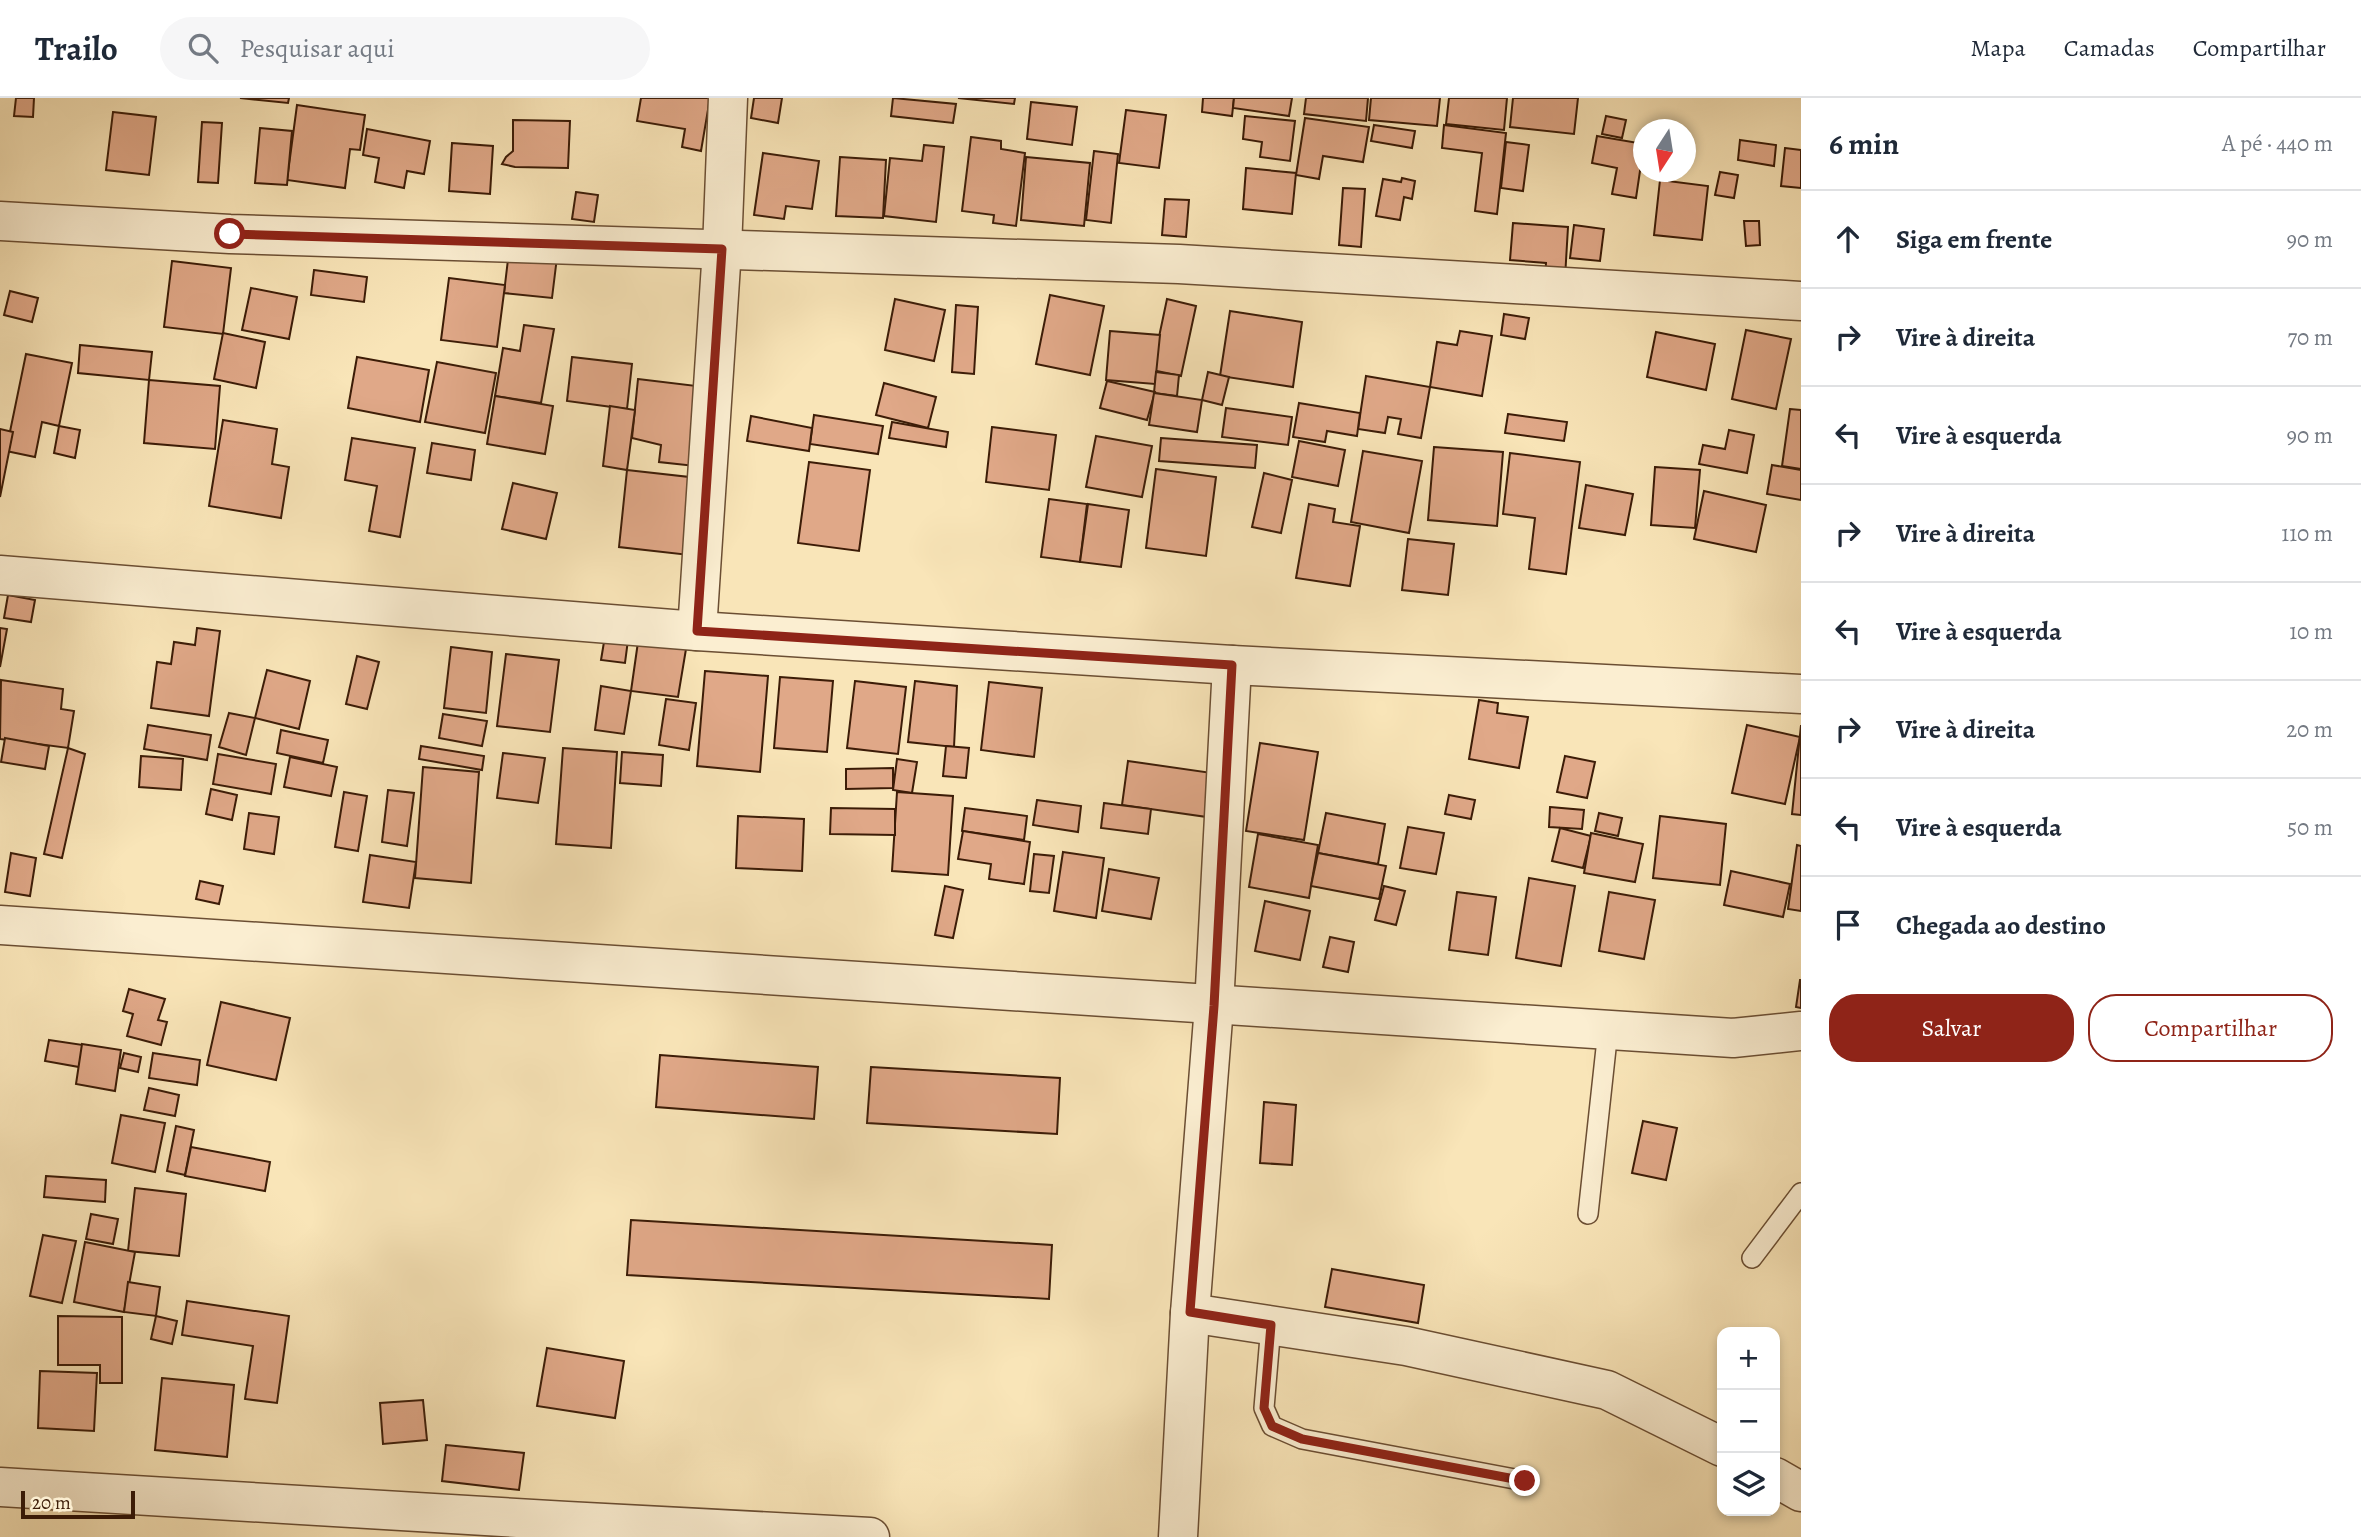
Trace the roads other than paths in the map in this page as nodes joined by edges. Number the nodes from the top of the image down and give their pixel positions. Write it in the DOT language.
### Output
graph roads {
  1 [pos="728,98"];
  2 [pos="0,221"];
  3 [pos="722,249"];
  4 [pos="1801,301"];
  5 [pos="0,575"];
  6 [pos="697,631"];
  7 [pos="1232,665"];
  8 [pos="1801,694"];
  9 [pos="0,925"];
  10 [pos="1214,1006"];
  11 [pos="1608,1030"];
  12 [pos="1801,1031"];
  13 [pos="1801,1193"];
  14 [pos="1588,1214"];
  15 [pos="1752,1258"];
  16 [pos="1190,1312"];
  17 [pos="1271,1325"];
  18 [pos="1717,1445"];
  19 [pos="1780,1480"];
  20 [pos="1525,1481"];
  21 [pos="0,1487"];
  22 [pos="1801,1492"];
  23 [pos="870,1537"];
  24 [pos="1178,1537"];
  1 -- 3 [label="street"];
  2 -- 3 [label="street"];
  3 -- 4 [label="street"];
  3 -- 6 [label="street"];
  5 -- 6 [label="street"];
  6 -- 7 [label="street"];
  7 -- 8 [label="street"];
  7 -- 10 [label="street"];
  9 -- 10 [label="street"];
  10 -- 11 [label="street"];
  10 -- 16 [label="street"];
  11 -- 12 [label="street"];
  11 -- 14 [label="lane"];
  13 -- 15 [label="lane"];
  16 -- 17 [label="street"];
  16 -- 24 [label="street"];
  17 -- 18 [label="street"];
  17 -- 20 [label="lane"];
  19 -- 22 [label="street"];
  21 -- 23 [label="street"];
}
